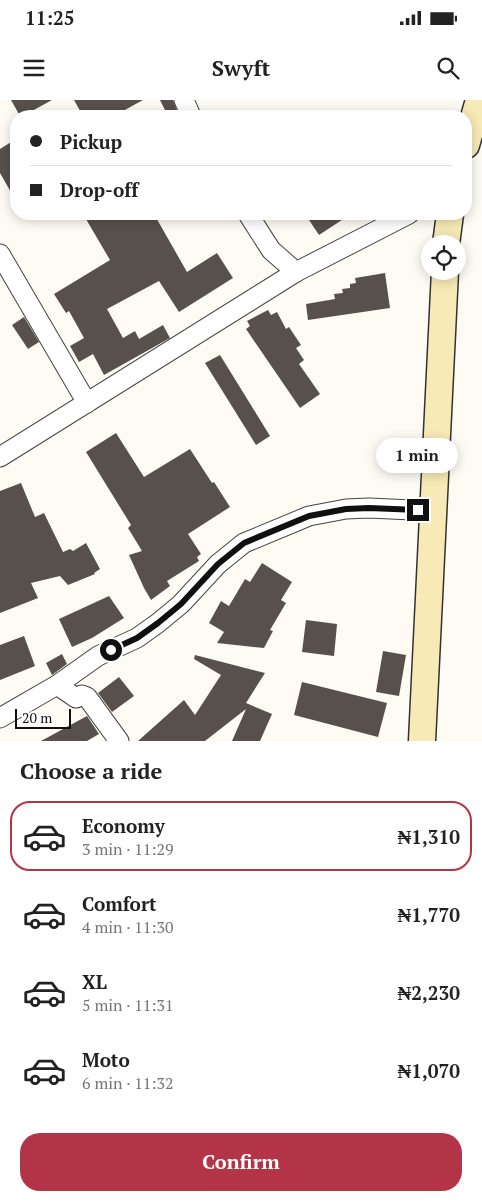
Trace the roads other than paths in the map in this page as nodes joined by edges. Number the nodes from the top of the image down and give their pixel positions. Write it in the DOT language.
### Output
graph roads {
  1 [pos="479,100"];
  2 [pos="472,124"];
  3 [pos="252,220"];
  4 [pos="397,220"];
  5 [pos="449,220"];
  6 [pos="447,235"];
  7 [pos="0,254"];
  8 [pos="296,272"];
  9 [pos="445,280"];
  10 [pos="87,403"];
  11 [pos="0,457"];
  12 [pos="434,511"];
  13 [pos="57,685"];
  14 [pos="0,718"];
  15 [pos="119,741"];
  16 [pos="422,741"];
  1 -- 2 [label="street"];
  3 -- 8 [label="street"];
  4 -- 8 [label="street"];
  5 -- 6 [label="street"];
  7 -- 10 [label="street"];
  8 -- 10 [label="street"];
  9 -- 12 [label="street"];
  10 -- 11 [label="street"];
  12 -- 13 [label="street"];
  12 -- 16 [label="street"];
  13 -- 14 [label="street"];
  13 -- 15 [label="street"];
}
